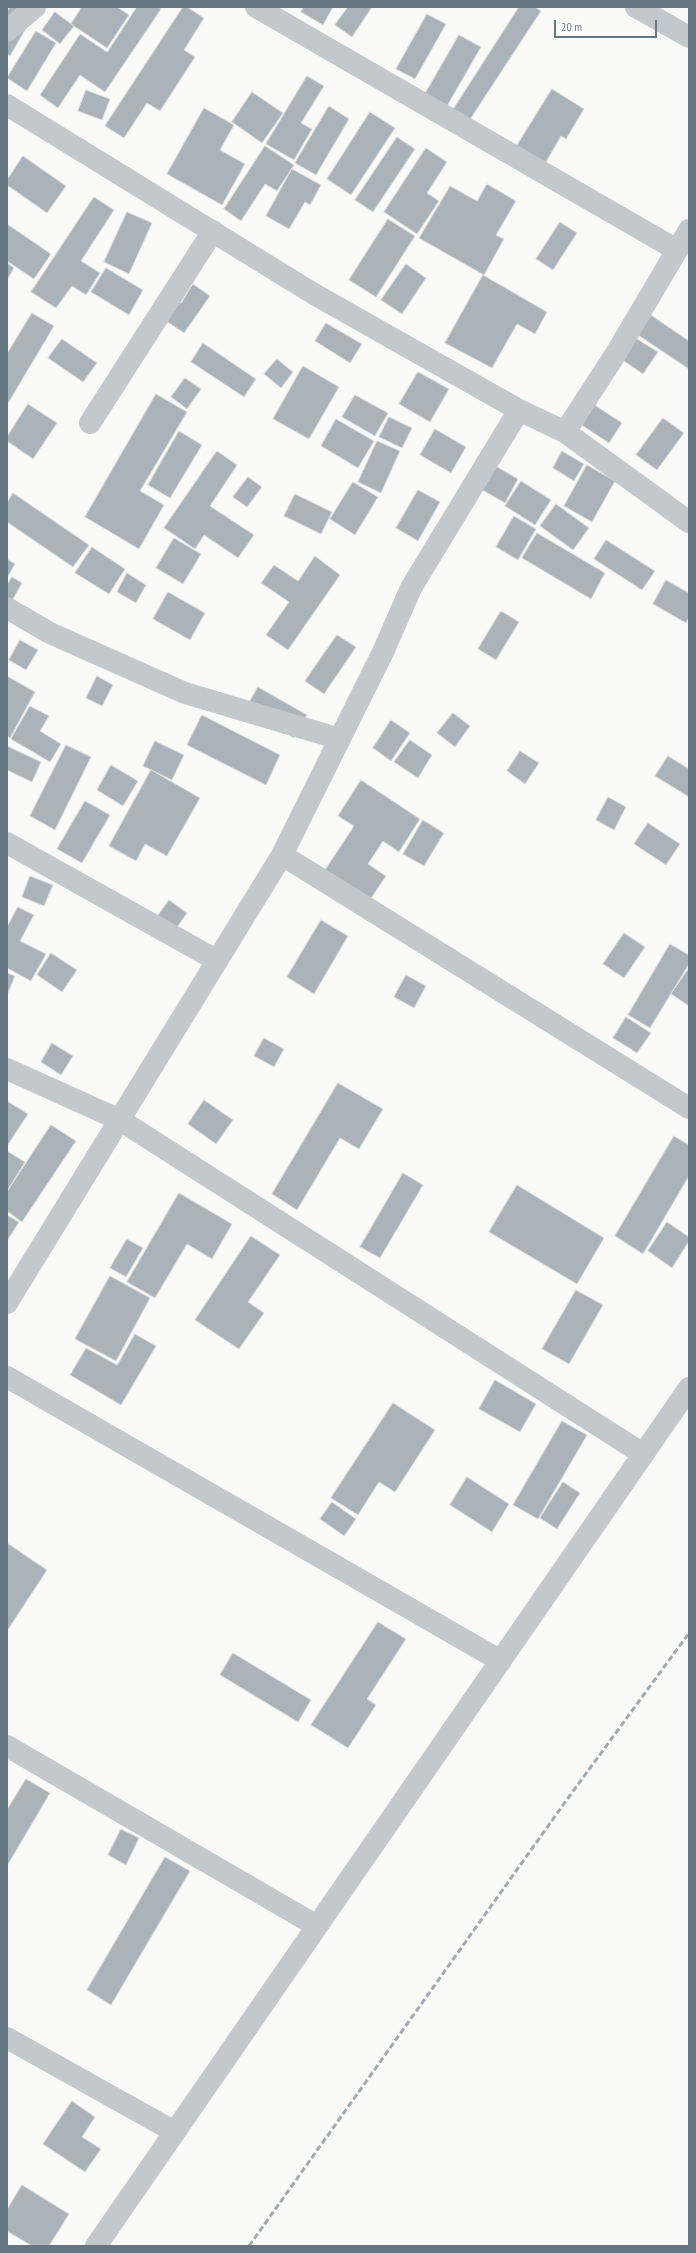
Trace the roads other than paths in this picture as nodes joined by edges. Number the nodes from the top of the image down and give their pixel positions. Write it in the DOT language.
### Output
graph roads {
  1 [pos="35,7"];
  2 [pos="256,7"];
  3 [pos="636,7"];
  4 [pos="7,31"];
  5 [pos="689,38"];
  6 [pos="7,105"];
  7 [pos="689,230"];
  8 [pos="213,231"];
  9 [pos="677,250"];
  10 [pos="519,410"];
  11 [pos="90,423"];
  12 [pos="564,432"];
  13 [pos="689,522"];
  14 [pos="7,608"];
  15 [pos="340,739"];
  16 [pos="7,843"];
  17 [pos="282,855"];
  18 [pos="216,960"];
  19 [pos="7,1068"];
  20 [pos="689,1108"];
  21 [pos="120,1120"];
  22 [pos="7,1303"];
  23 [pos="7,1377"];
  24 [pos="689,1388"];
  25 [pos="643,1454"];
  26 [pos="500,1661"];
  27 [pos="7,1746"];
  28 [pos="317,1926"];
  29 [pos="7,2038"];
  30 [pos="175,2132"];
  31 [pos="96,2246"];
  1 -- 4 [label="street"];
  2 -- 9 [label="street"];
  3 -- 5 [label="street"];
  6 -- 8 [label="street"];
  7 -- 9 [label="street"];
  8 -- 10 [label="street"];
  8 -- 11 [label="street"];
  9 -- 12 [label="street"];
  10 -- 12 [label="street"];
  10 -- 15 [label="street"];
  12 -- 13 [label="street"];
  14 -- 15 [label="street"];
  15 -- 17 [label="street"];
  16 -- 18 [label="street"];
  17 -- 18 [label="street"];
  17 -- 20 [label="street"];
  18 -- 21 [label="street"];
  19 -- 21 [label="street"];
  21 -- 22 [label="street"];
  21 -- 25 [label="street"];
  23 -- 26 [label="street"];
  24 -- 25 [label="street"];
  25 -- 26 [label="street"];
  26 -- 28 [label="street"];
  27 -- 28 [label="street"];
  28 -- 30 [label="street"];
  29 -- 30 [label="street"];
  30 -- 31 [label="street"];
}
